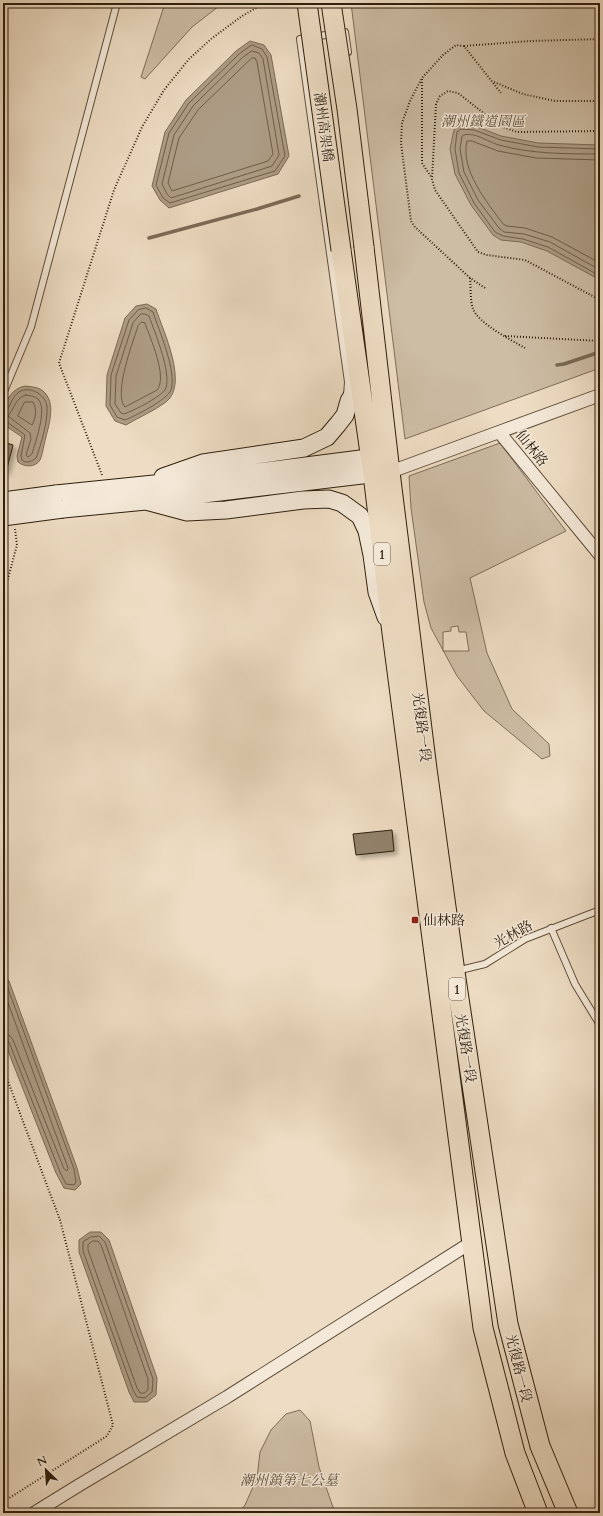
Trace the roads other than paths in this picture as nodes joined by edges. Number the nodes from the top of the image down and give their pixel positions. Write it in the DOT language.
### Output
graph roads {
  1 [pos="117,3"];
  2 [pos="307,3"];
  3 [pos="331,3"];
  4 [pos="348,55"];
  5 [pos="360,383"];
  6 [pos="3,394"];
  7 [pos="600,395"];
  8 [pos="345,415"];
  9 [pos="499,432"];
  10 [pos="383,460"];
  11 [pos="144,493"];
  12 [pos="3,501"];
  13 [pos="60,501"];
  14 [pos="9,521"];
  15 [pos="600,556"];
  16 [pos="392,633"];
  17 [pos="600,910"];
  18 [pos="551,928"];
  19 [pos="446,973"];
  20 [pos="600,1025"];
  21 [pos="472,1242"];
  22 [pos="34,1513"];
  23 [pos="538,1513"];
  24 [pos="568,1513"];
  1 -- 6 [label="lane"];
  2 -- 5 [label="main road, 潮州高架橋, bridge"];
  3 -- 10 [label="main road, 潮州高架橋, bridge"];
  4 -- 8 [label="lane"];
  5 -- 8 [label="street"];
  5 -- 10 [label="main road, 潮州高架橋"];
  7 -- 9 [label="street"];
  8 -- 11 [label="street"];
  9 -- 10 [label="street, 仙林路"];
  9 -- 15 [label="street, 仙林路"];
  10 -- 11 [label="street"];
  10 -- 16 [label="main road, 1"];
  10 -- 19 [label="main road, 光復路一段 / 1"];
  11 -- 13 [label="street"];
  11 -- 16 [label="street"];
  12 -- 13 [label="street, bridge"];
  13 -- 14 [label="street, bridge"];
  16 -- 19 [label="main road, 光復路一段 / 1"];
  17 -- 18 [label="lane, 光林路"];
  18 -- 19 [label="lane, 光林路"];
  18 -- 20 [label="lane"];
  19 -- 21 [label="main road, 光復路一段 / 1"];
  19 -- 24 [label="main road, 光復路一段 / 1"];
  21 -- 22 [label="street"];
  21 -- 23 [label="main road, 光復路一段 / 1"];
}
